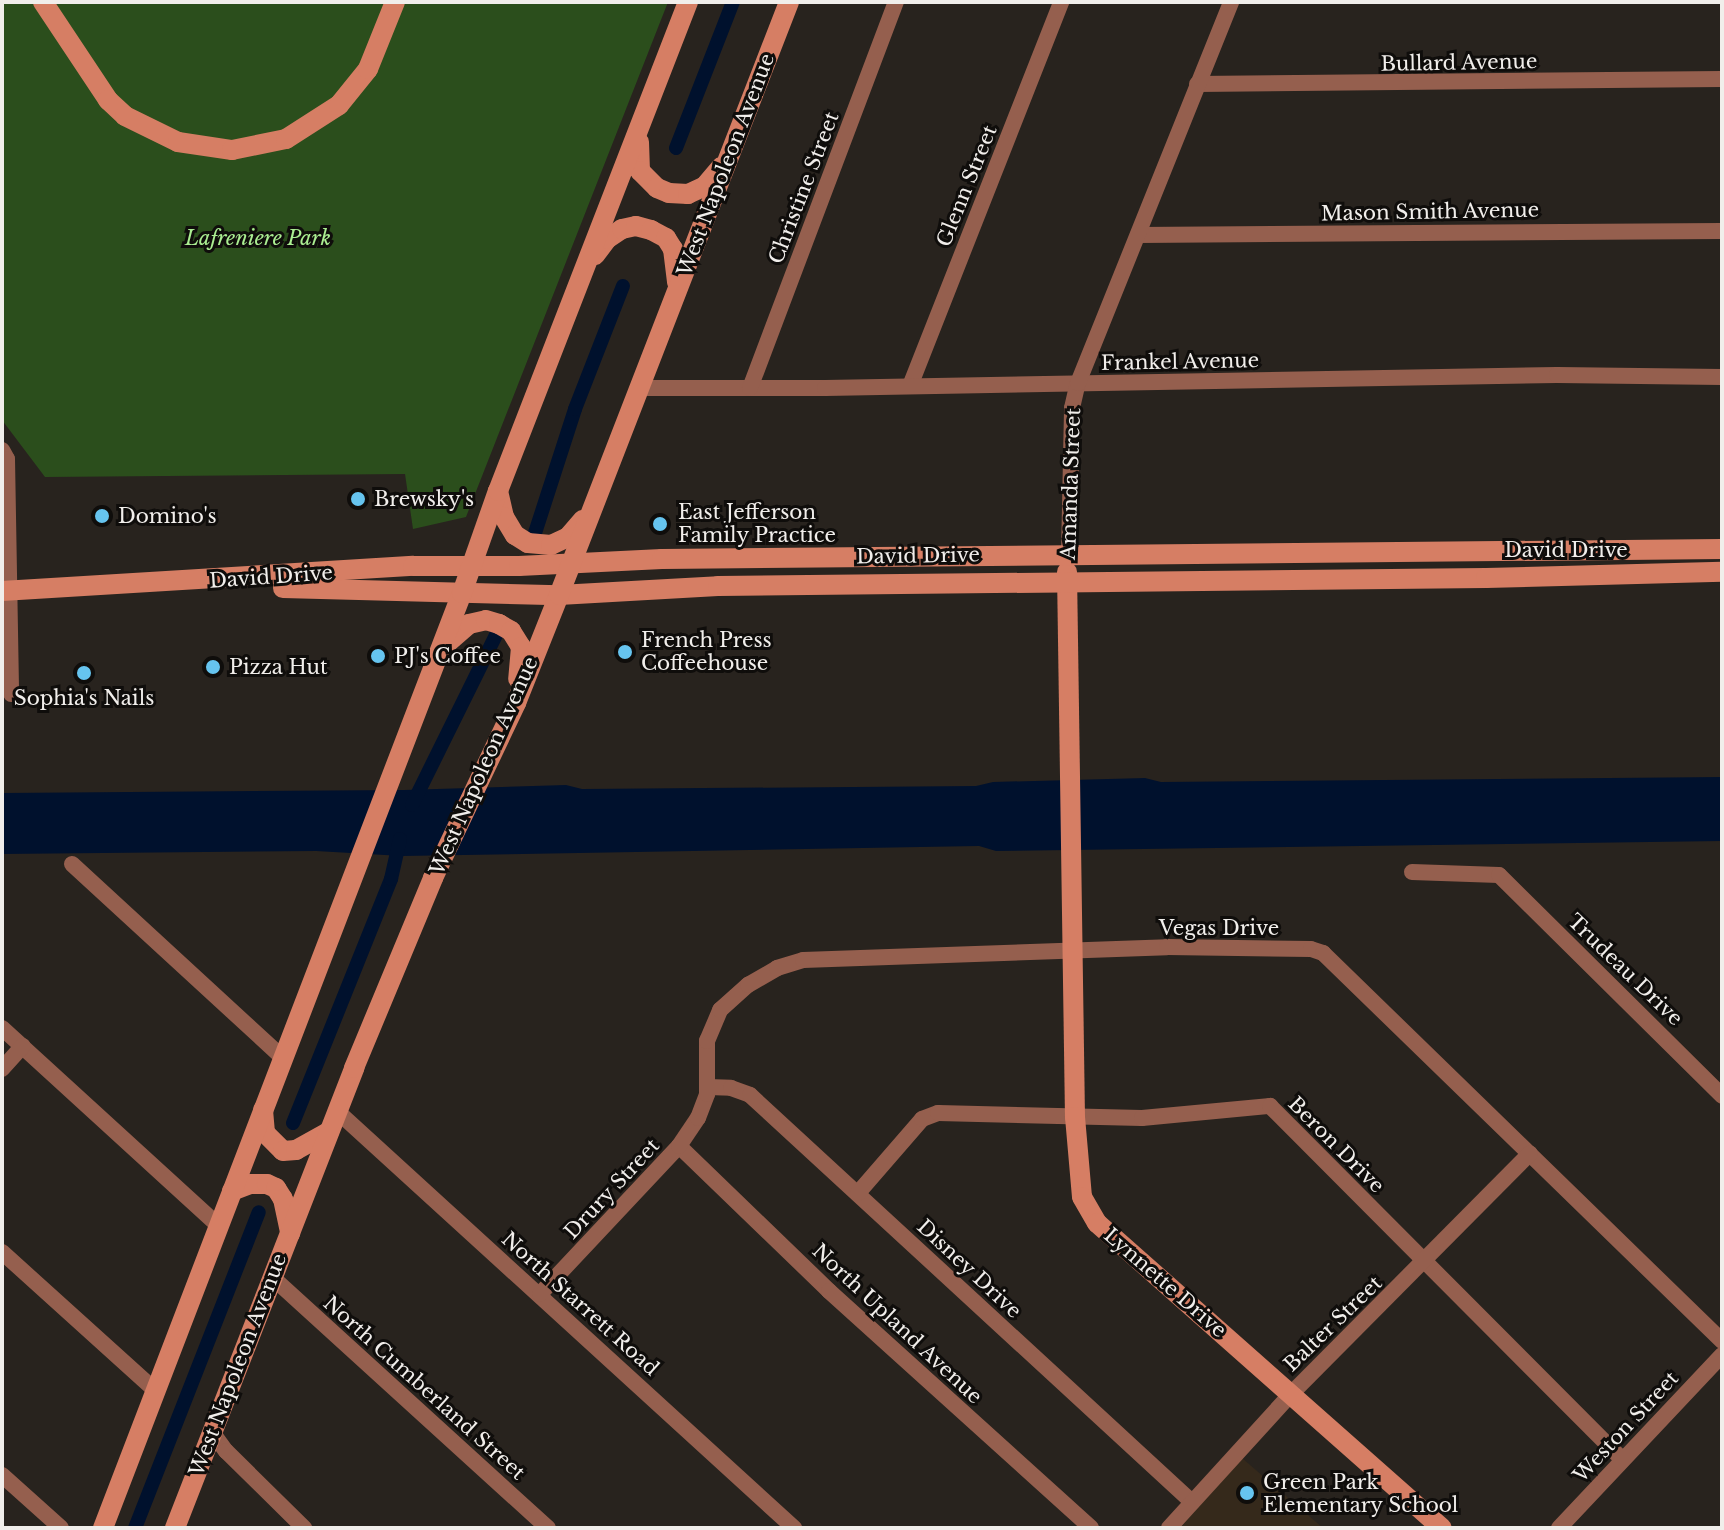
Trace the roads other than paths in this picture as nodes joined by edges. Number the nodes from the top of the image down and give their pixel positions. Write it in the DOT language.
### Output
graph roads {
  1 [pos="43,2"];
  2 [pos="395,2"];
  3 [pos="688,2"];
  4 [pos="789,2"];
  5 [pos="896,2"];
  6 [pos="1061,2"];
  7 [pos="1231,2"];
  8 [pos="1722,79"];
  9 [pos="1197,84"];
  10 [pos="640,126"];
  11 [pos="728,158"];
  12 [pos="1722,231"];
  13 [pos="1138,235"];
  14 [pos="587,264"];
  15 [pos="677,291"];
  16 [pos="1722,377"];
  17 [pos="1078,383"];
  18 [pos="910,386"];
  19 [pos="639,388"];
  20 [pos="750,388"];
  21 [pos="4,454"];
  22 [pos="498,491"];
  23 [pos="591,510"];
  24 [pos="1722,549"];
  25 [pos="1431,551"];
  26 [pos="1069,554"];
  27 [pos="571,564"];
  28 [pos="470,566"];
  29 [pos="1722,572"];
  30 [pos="1431,579"];
  31 [pos="1066,582"];
  32 [pos="115,587"];
  33 [pos="6,591"];
  34 [pos="462,593"];
  35 [pos="559,595"];
  36 [pos="440,652"];
  37 [pos="11,694"];
  38 [pos="516,703"];
  39 [pos="1070,852"];
  40 [pos="72,864"];
  41 [pos="1412,872"];
  42 [pos="1073,951"];
  43 [pos="2,1028"];
  44 [pos="23,1046"];
  45 [pos="283,1058"];
  46 [pos="2,1069"];
  47 [pos="708,1087"];
  48 [pos="1722,1096"];
  49 [pos="263,1110"];
  50 [pos="337,1111"];
  51 [pos="1075,1117"];
  52 [pos="329,1132"];
  53 [pos="679,1146"];
  54 [pos="1530,1153"];
  55 [pos="232,1191"];
  56 [pos="858,1193"];
  57 [pos="219,1226"];
  58 [pos="290,1233"];
  59 [pos="2,1252"];
  60 [pos="1424,1263"];
  61 [pos="272,1277"];
  62 [pos="540,1294"];
  63 [pos="1722,1341"];
  64 [pos="1722,1355"];
  65 [pos="156,1391"];
  66 [pos="1291,1394"];
  67 [pos="212,1432"];
  68 [pos="1622,1459"];
  69 [pos="2,1475"];
  70 [pos="1192,1502"];
  71 [pos="61,1528"];
  72 [pos="103,1528"];
  73 [pos="175,1528"];
  74 [pos="304,1528"];
  75 [pos="548,1528"];
  76 [pos="794,1528"];
  77 [pos="1091,1528"];
  78 [pos="1169,1528"];
  79 [pos="1442,1528"];
  80 [pos="1559,1528"];
  1 -- 2 [label="main road"];
  3 -- 10 [label="main road"];
  4 -- 11 [label="main road, West Napoleon Avenue"];
  5 -- 20 [label="street, Christine Street"];
  6 -- 18 [label="street, Glenn Street"];
  7 -- 9 [label="street, Amanda Street"];
  8 -- 9 [label="street, Bullard Avenue"];
  9 -- 13 [label="street, Amanda Street"];
  10 -- 11 [label="main road"];
  10 -- 14 [label="main road"];
  11 -- 15 [label="main road, West Napoleon Avenue"];
  12 -- 13 [label="street, Mason Smith Avenue"];
  13 -- 17 [label="street, Amanda Street"];
  14 -- 15 [label="main road"];
  14 -- 22 [label="main road"];
  15 -- 19 [label="main road, West Napoleon Avenue"];
  16 -- 17 [label="street, Frankel Avenue"];
  17 -- 18 [label="street, Frankel Avenue"];
  17 -- 26 [label="street, Amanda Street"];
  18 -- 20 [label="street, Frankel Avenue"];
  19 -- 20 [label="street, Frankel Avenue"];
  19 -- 23 [label="main road, West Napoleon Avenue"];
  21 -- 33 [label="street"];
  22 -- 23 [label="main road"];
  22 -- 28 [label="main road"];
  23 -- 27 [label="main road, West Napoleon Avenue"];
  24 -- 25 [label="main road, David Drive"];
  25 -- 26 [label="main road, David Drive"];
  25 -- 30 [label="main road"];
  26 -- 27 [label="main road, David Drive"];
  26 -- 31 [label="main road, Amanda Street"];
  27 -- 28 [label="main road, David Drive"];
  27 -- 35 [label="main road, West Napoleon Avenue"];
  28 -- 32 [label="main road, David Drive"];
  28 -- 34 [label="main road"];
  29 -- 30 [label="main road, David Drive"];
  30 -- 31 [label="main road, David Drive"];
  31 -- 35 [label="main road, David Drive"];
  31 -- 39 [label="main road, Amanda Street"];
  32 -- 33 [label="main road, David Drive"];
  32 -- 34 [label="main road, David Drive"];
  33 -- 37 [label="street"];
  34 -- 35 [label="main road, David Drive"];
  34 -- 36 [label="main road"];
  35 -- 38 [label="main road, West Napoleon Avenue"];
  36 -- 38 [label="main road"];
  36 -- 45 [label="main road"];
  38 -- 50 [label="main road, West Napoleon Avenue"];
  39 -- 42 [label="main road, Lynnette Drive"];
  40 -- 45 [label="street"];
  41 -- 48 [label="street, Trudeau Drive"];
  42 -- 47 [label="street, Vegas Drive"];
  42 -- 51 [label="main road, Lynnette Drive"];
  42 -- 54 [label="street, Vegas Drive"];
  43 -- 44 [label="street"];
  44 -- 46 [label="street"];
  44 -- 57 [label="street"];
  45 -- 49 [label="main road"];
  47 -- 53 [label="street, Vegas Drive"];
  47 -- 56 [label="street, Disney Drive"];
  49 -- 52 [label="main road"];
  49 -- 55 [label="main road"];
  50 -- 52 [label="main road, West Napoleon Avenue"];
  50 -- 62 [label="street, North Starrett Road"];
  51 -- 56 [label="street, Beron Drive"];
  51 -- 60 [label="street, Beron Drive"];
  51 -- 66 [label="main road, Lynnette Drive"];
  52 -- 58 [label="main road, West Napoleon Avenue"];
  53 -- 62 [label="street, Drury Street"];
  53 -- 77 [label="street, North Upland Avenue"];
  54 -- 60 [label="street, Balter Street"];
  54 -- 63 [label="street, Vegas Drive"];
  55 -- 57 [label="main road"];
  55 -- 58 [label="main road"];
  56 -- 70 [label="street, Disney Drive"];
  57 -- 65 [label="main road"];
  58 -- 61 [label="main road, West Napoleon Avenue"];
  59 -- 65 [label="street"];
  60 -- 66 [label="street, Balter Street"];
  60 -- 68 [label="street, Beron Drive"];
  61 -- 67 [label="main road, West Napoleon Avenue"];
  61 -- 75 [label="street, North Cumberland Street"];
  62 -- 76 [label="street, North Starrett Road"];
  64 -- 68 [label="street, Weston Street"];
  65 -- 72 [label="main road"];
  66 -- 70 [label="street, Balter Street"];
  66 -- 79 [label="main road, Lynnette Drive"];
  67 -- 73 [label="main road, West Napoleon Avenue"];
  67 -- 74 [label="street"];
  68 -- 80 [label="street, Weston Street"];
  69 -- 71 [label="street"];
  70 -- 78 [label="street, Balter Street"];
}
